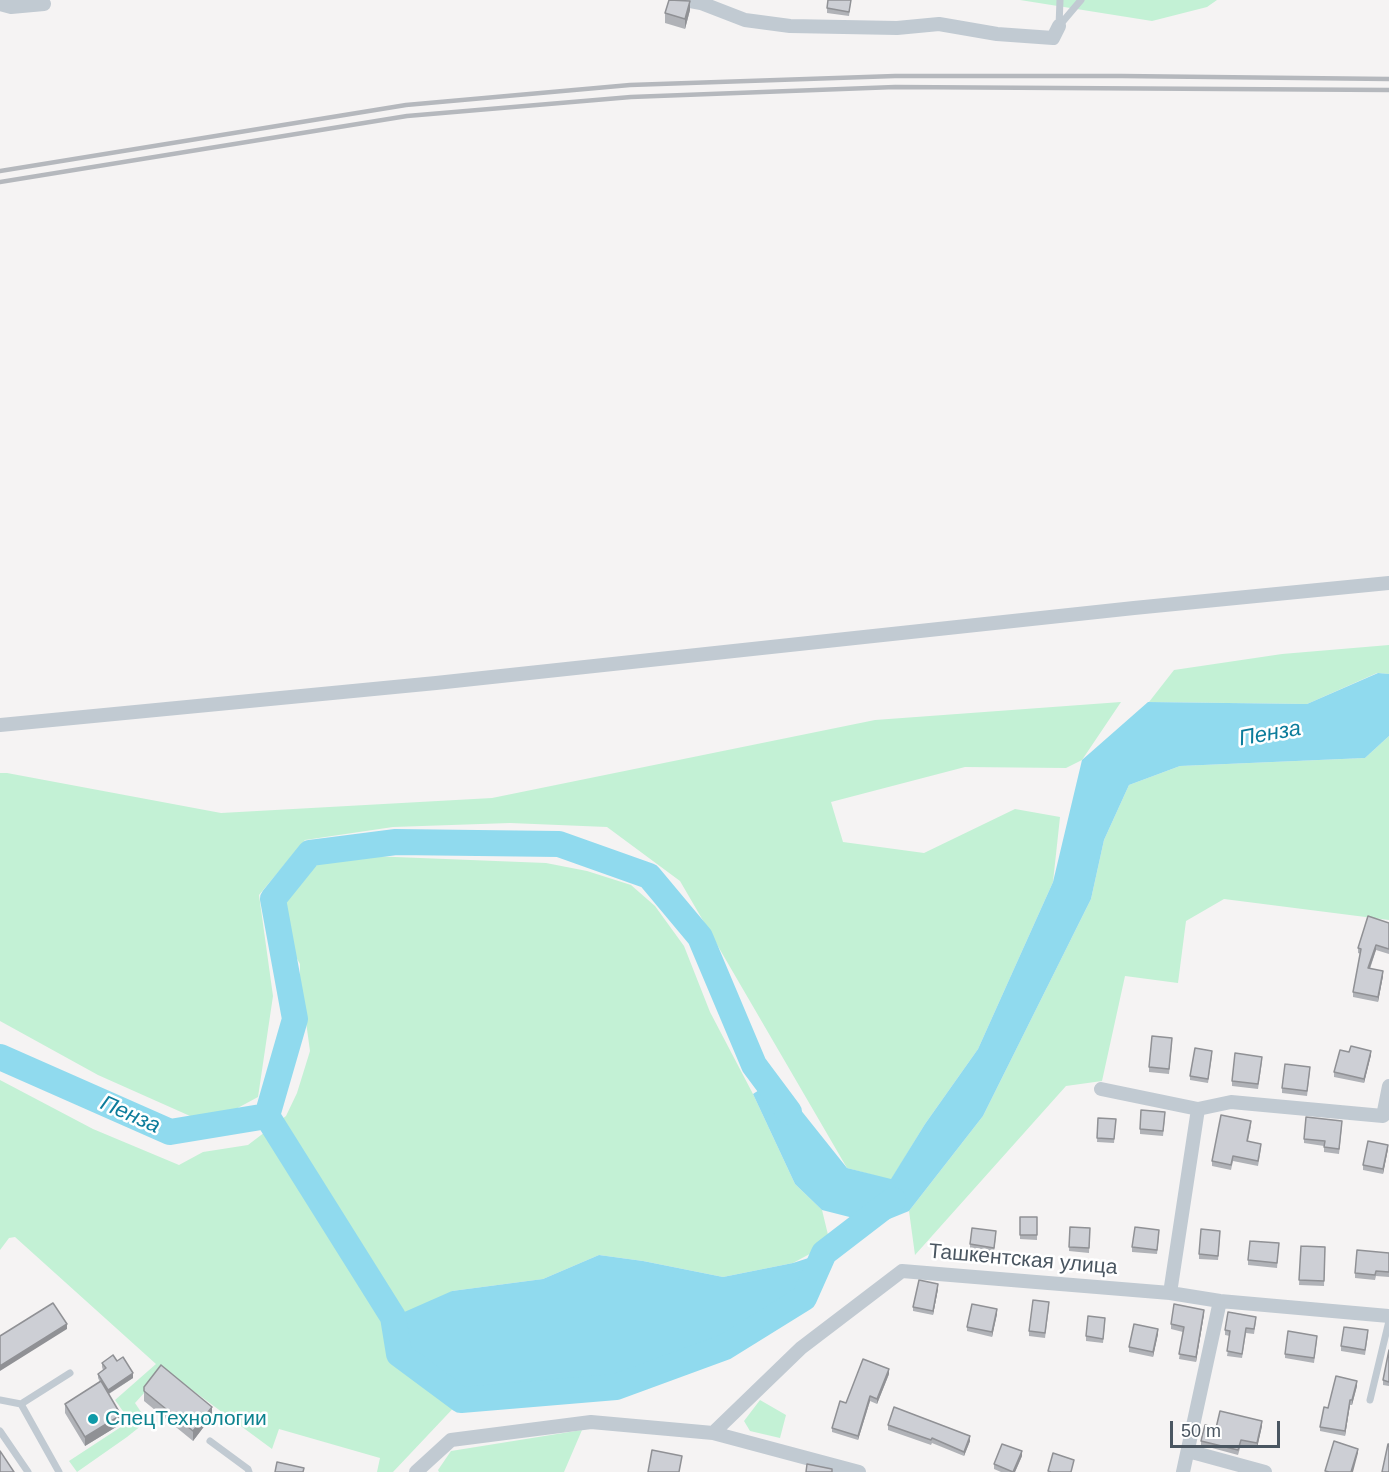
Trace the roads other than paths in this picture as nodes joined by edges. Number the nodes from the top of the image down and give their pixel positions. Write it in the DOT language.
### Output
graph roads {
  1 [pos="686,0"];
  2 [pos="1060,0"];
  3 [pos="1081,0"];
  4 [pos="0,4"];
  5 [pos="44,4"];
  6 [pos="1059,26"];
  7 [pos="1389,583"];
  8 [pos="0,725"];
  9 [pos="1389,1086"];
  10 [pos="1101,1089"];
  11 [pos="1198,1109"];
  12 [pos="1386,1117"];
  13 [pos="1170,1293"];
  14 [pos="1220,1301"];
  15 [pos="1389,1316"];
  16 [pos="1389,1320"];
  17 [pos="70,1373"];
  18 [pos="0,1400"];
  19 [pos="1370,1400"];
  20 [pos="21,1404"];
  21 [pos="0,1431"];
  22 [pos="713,1432"];
  23 [pos="210,1441"];
  24 [pos="1188,1451"];
  25 [pos="28,1472"];
  26 [pos="59,1472"];
  27 [pos="249,1472"];
  28 [pos="416,1472"];
  29 [pos="859,1472"];
  30 [pos="1183,1472"];
  31 [pos="1265,1472"];
  1 -- 6 [label="street"];
  2 -- 6 [label="lane"];
  3 -- 6 [label="lane"];
  4 -- 5 [label="street"];
  7 -- 8 [label="street"];
  9 -- 12 [label="street"];
  10 -- 11 [label="street"];
  11 -- 12 [label="street"];
  11 -- 13 [label="street"];
  13 -- 14 [label="street, Ташкентская улица"];
  13 -- 22 [label="street, Ташкентская улица"];
  14 -- 15 [label="street, Ташкентская улица"];
  14 -- 24 [label="street"];
  16 -- 19 [label="lane"];
  17 -- 20 [label="lane"];
  18 -- 20 [label="lane"];
  20 -- 26 [label="lane"];
  21 -- 25 [label="lane"];
  22 -- 28 [label="street"];
  22 -- 29 [label="street"];
  23 -- 27 [label="lane"];
  24 -- 30 [label="street"];
  24 -- 31 [label="street"];
}
